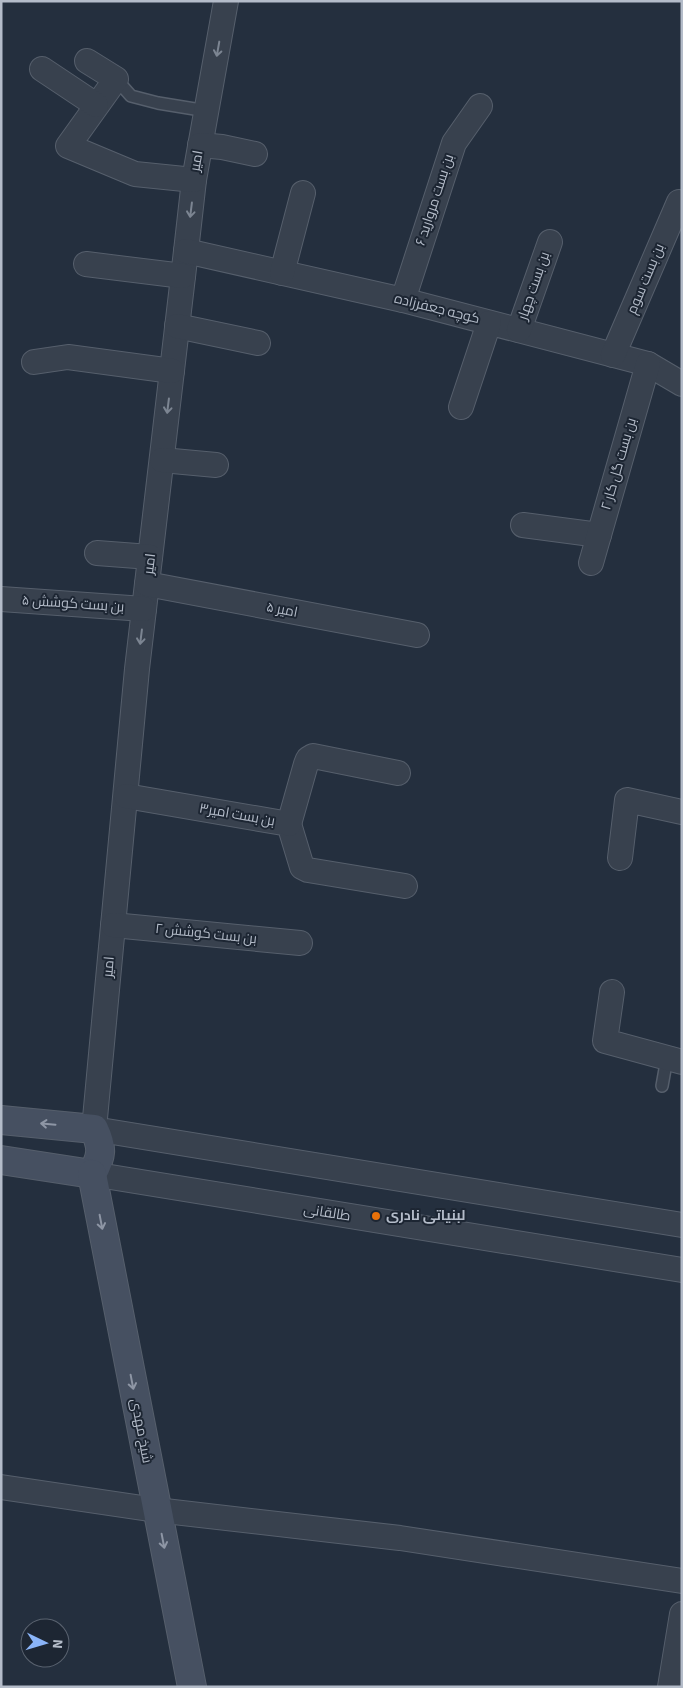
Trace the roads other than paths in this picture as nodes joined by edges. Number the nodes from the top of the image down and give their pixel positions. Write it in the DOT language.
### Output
graph roads {
  1 [pos="226,1"];
  2 [pos="87,61"];
  3 [pos="42,69"];
  4 [pos="116,80"];
  5 [pos="96,106"];
  6 [pos="480,106"];
  7 [pos="207,111"];
  8 [pos="200,145"];
  9 [pos="255,154"];
  10 [pos="194,180"];
  11 [pos="303,192"];
  12 [pos="679,202"];
  13 [pos="550,242"];
  14 [pos="186,251"];
  15 [pos="86,264"];
  16 [pos="282,273"];
  17 [pos="183,276"];
  18 [pos="403,300"];
  19 [pos="489,323"];
  20 [pos="177,326"];
  21 [pos="519,330"];
  22 [pos="258,344"];
  23 [pos="613,355"];
  24 [pos="34,362"];
  25 [pos="648,364"];
  26 [pos="172,371"];
  27 [pos="682,384"];
  28 [pos="461,407"];
  29 [pos="162,460"];
  30 [pos="216,465"];
  31 [pos="523,525"];
  32 [pos="599,535"];
  33 [pos="97,553"];
  34 [pos="150,557"];
  35 [pos="591,563"];
  36 [pos="147,584"];
  37 [pos="1,599"];
  38 [pos="144,609"];
  39 [pos="417,635"];
  40 [pos="398,773"];
  41 [pos="126,796"];
  42 [pos="682,812"];
  43 [pos="289,824"];
  44 [pos="620,858"];
  45 [pos="405,886"];
  46 [pos="113,925"];
  47 [pos="300,943"];
  48 [pos="612,992"];
  49 [pos="674,1060"];
  50 [pos="662,1086"];
  51 [pos="1,1120"];
  52 [pos="94,1129"];
  53 [pos="1,1160"];
  54 [pos="92,1174"];
  55 [pos="682,1225"];
  56 [pos="682,1270"];
  57 [pos="1,1488"];
  58 [pos="156,1510"];
  59 [pos="682,1581"];
  60 [pos="682,1614"];
  61 [pos="192,1687"];
  62 [pos="670,1687"];
  1 -- 7 [label="street, امیر, one-way"];
  2 -- 4 [label="street"];
  3 -- 5 [label="street"];
  4 -- 5 [label="street"];
  4 -- 7 [label="lane"];
  5 -- 10 [label="street"];
  6 -- 18 [label="street, بن بست مروارید ۶"];
  7 -- 8 [label="street, امیر"];
  8 -- 9 [label="street"];
  8 -- 10 [label="street, امیر"];
  10 -- 14 [label="street, امیر, one-way"];
  11 -- 16 [label="street"];
  12 -- 23 [label="street, بن بست سوم"];
  13 -- 21 [label="street, بن بست چهار"];
  14 -- 16 [label="street, کوچه جعفرزاده"];
  14 -- 17 [label="street, امیر"];
  15 -- 17 [label="street"];
  16 -- 18 [label="street, کوچه جعفرزاده"];
  17 -- 20 [label="street, امیر"];
  18 -- 19 [label="street, کوچه جعفرزاده"];
  19 -- 21 [label="street, کوچه جعفرزاده"];
  19 -- 28 [label="street"];
  20 -- 22 [label="street"];
  20 -- 26 [label="street, امیر"];
  21 -- 23 [label="street, کوچه جعفرزاده"];
  23 -- 25 [label="street, کوچه جعفرزاده"];
  24 -- 26 [label="street"];
  25 -- 27 [label="street, کوچه جعفرزاده"];
  25 -- 32 [label="street, بن بست گل کار ۲"];
  26 -- 29 [label="street, امیر, one-way"];
  29 -- 30 [label="street"];
  29 -- 34 [label="street, امیر"];
  31 -- 32 [label="street"];
  32 -- 35 [label="street, بن بست گل کار ۲"];
  33 -- 34 [label="street"];
  34 -- 36 [label="street, امیر"];
  36 -- 38 [label="street, امیر"];
  36 -- 39 [label="street, امیر ۵"];
  37 -- 38 [label="street, بن بست کوشش ۵"];
  38 -- 41 [label="street, امیر, one-way"];
  40 -- 43 [label="street"];
  41 -- 43 [label="street, بن بست امیر۳"];
  41 -- 46 [label="street, امیر"];
  42 -- 44 [label="street"];
  43 -- 45 [label="street, بن بست امیر۳"];
  46 -- 47 [label="street, بن بست کوشش ۲"];
  46 -- 52 [label="street, امیر"];
  48 -- 49 [label="street"];
  49 -- 50 [label="lane"];
  52 -- 51 [label="street, one-way"];
  52 -- 54 [label="street"];
  52 -- 55 [label="street"];
  53 -- 54 [label="street"];
  54 -- 56 [label="street, طالقانی"];
  54 -- 58 [label="street, شیخ مهدی, one-way"];
  57 -- 58 [label="street"];
  58 -- 59 [label="street"];
  58 -- 61 [label="street, شیخ مهدی, one-way"];
  60 -- 62 [label="street"];
}
